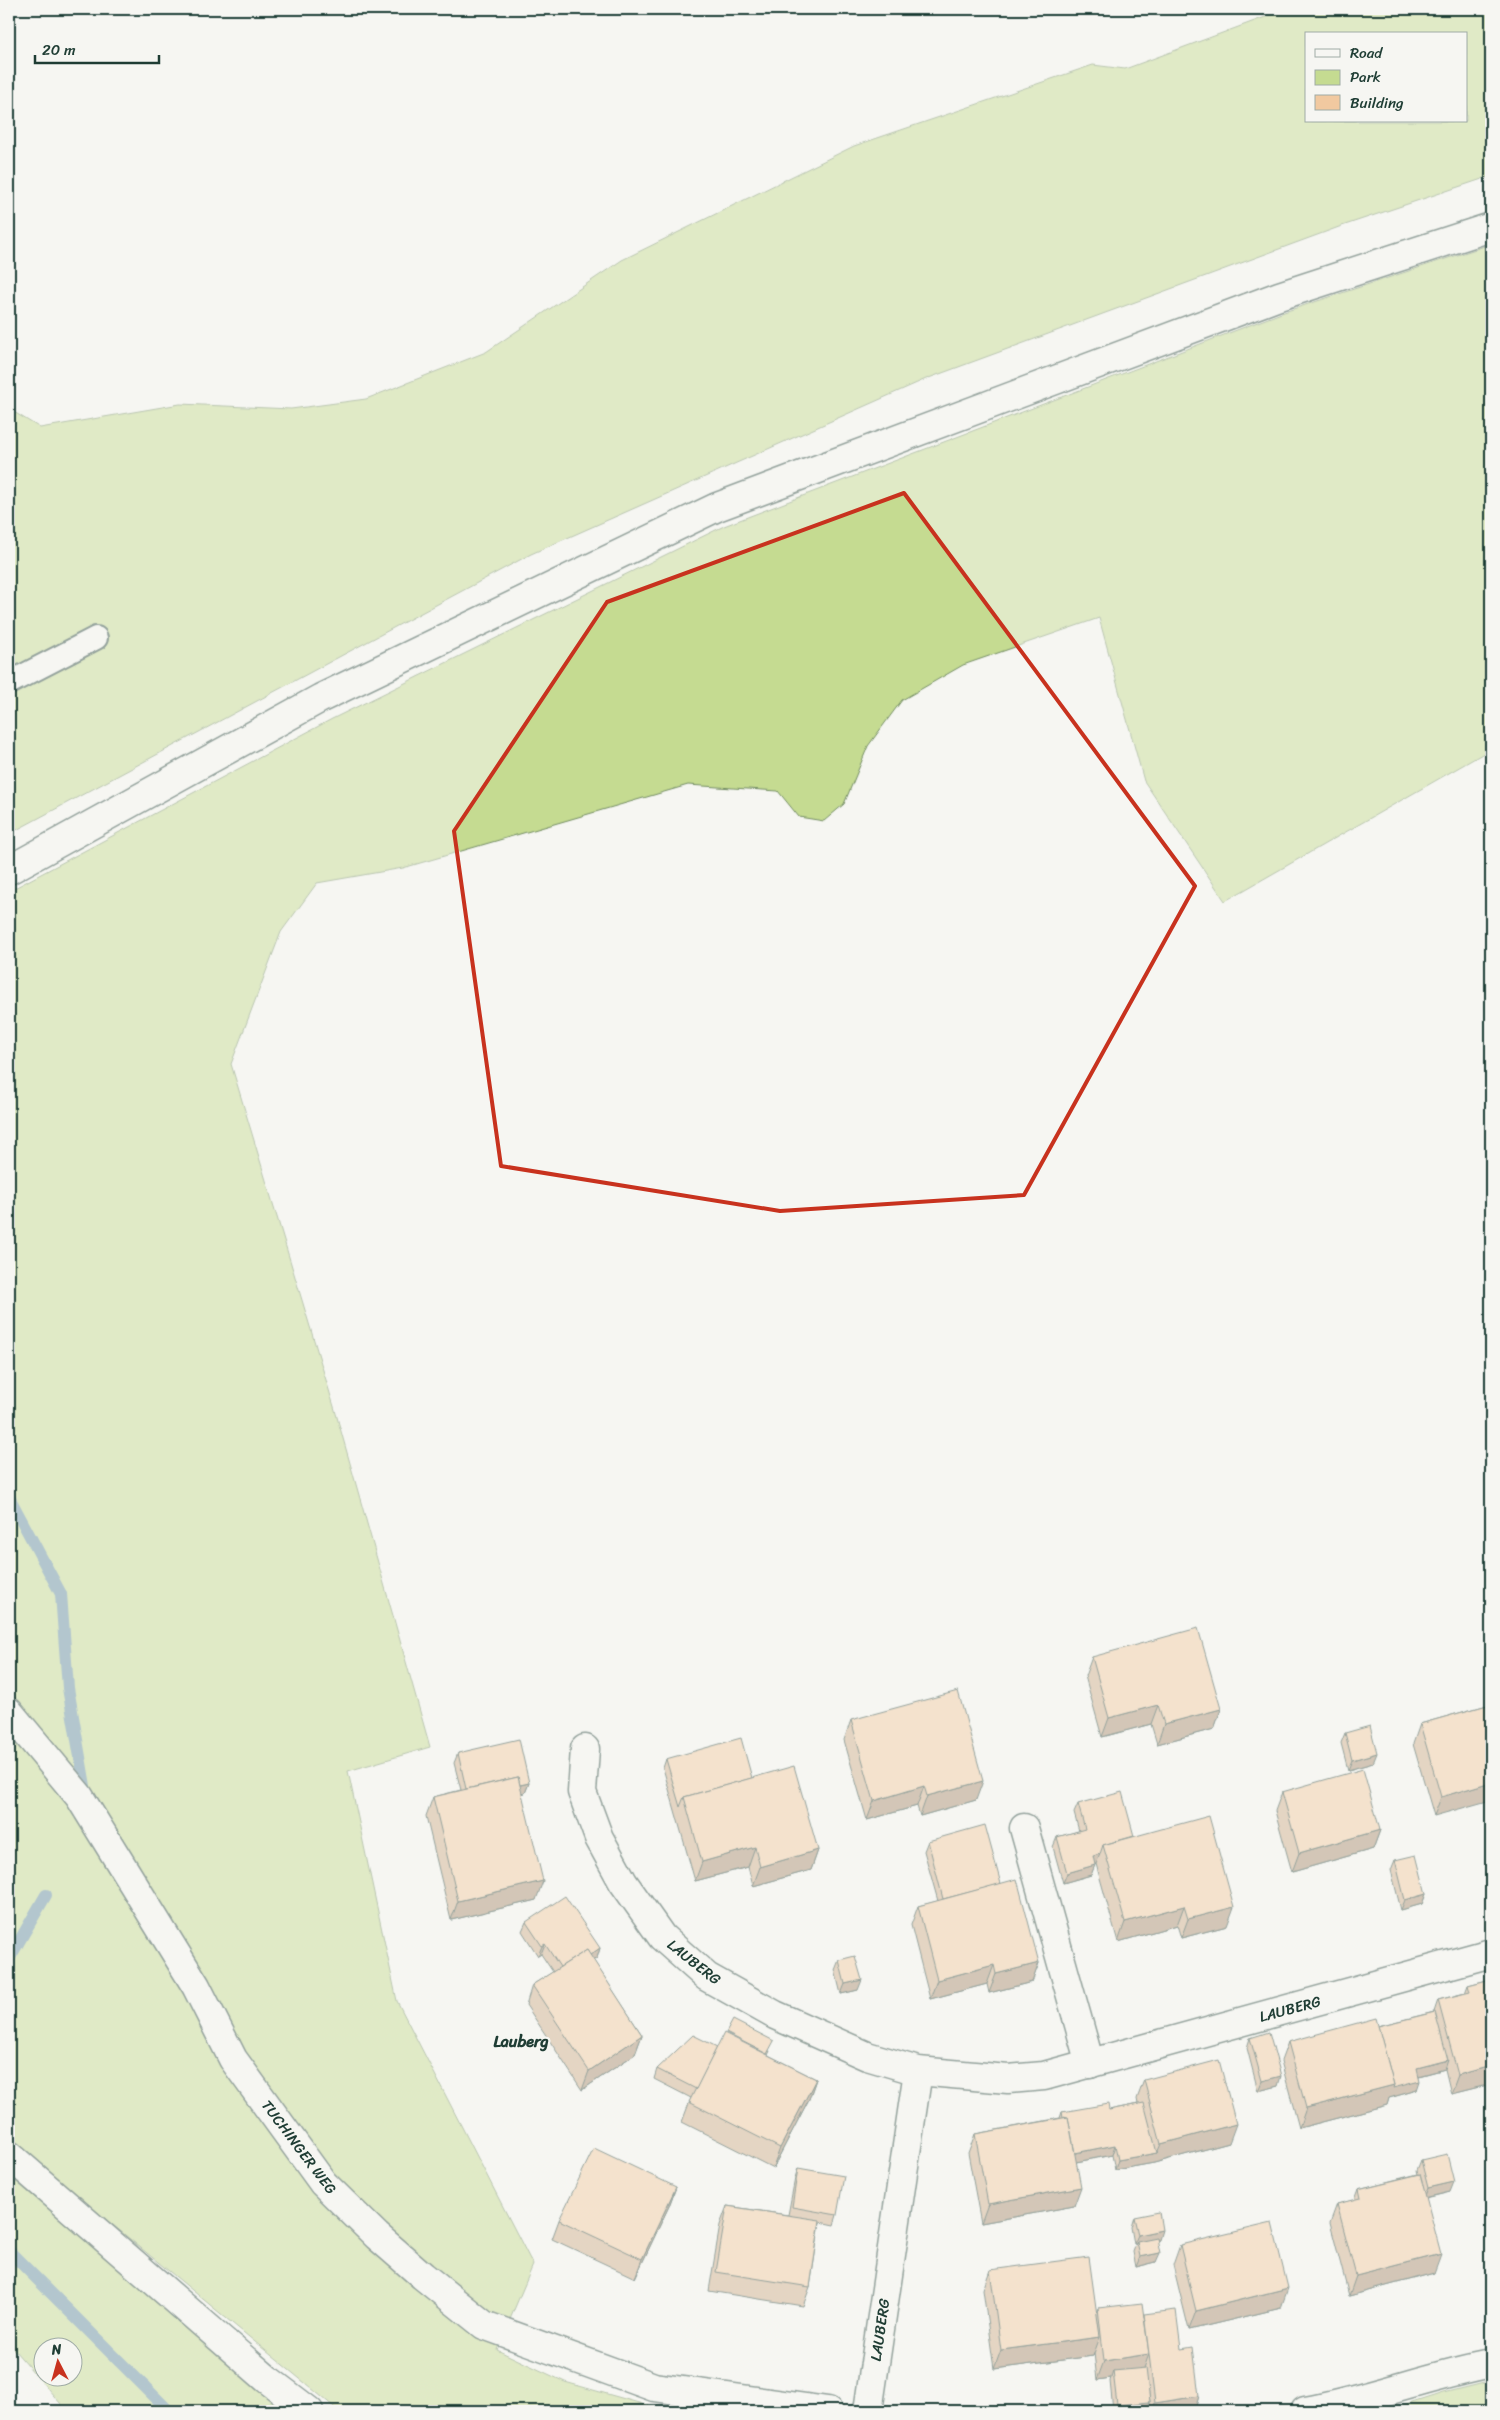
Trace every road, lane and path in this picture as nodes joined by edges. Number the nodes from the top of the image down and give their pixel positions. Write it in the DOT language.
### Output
graph roads {
  1 [pos="1491,227"];
  2 [pos="96,638"];
  3 [pos="9,683"];
  4 [pos="9,870"];
  5 [pos="9,1712"];
  6 [pos="585,1749"];
  7 [pos="1024,1828"];
  8 [pos="1491,1953"];
  9 [pos="1090,2064"];
  10 [pos="918,2071"];
  11 [pos="9,2155"];
  12 [pos="1491,2364"];
  13 [pos="310,2411"];
  14 [pos="828,2411"];
  15 [pos="868,2411"];
  16 [pos="1305,2411"];
  1 -- 4 [label="street"];
  2 -- 3 [label="lane"];
  5 -- 14 [label="street, TUCHINGER WEG"];
  6 -- 10 [label="street, LAUBERG"];
  7 -- 9 [label="street"];
  8 -- 9 [label="street, LAUBERG"];
  9 -- 10 [label="street, LAUBERG"];
  10 -- 15 [label="street, LAUBERG"];
  11 -- 13 [label="street"];
  12 -- 16 [label="street"];
}
